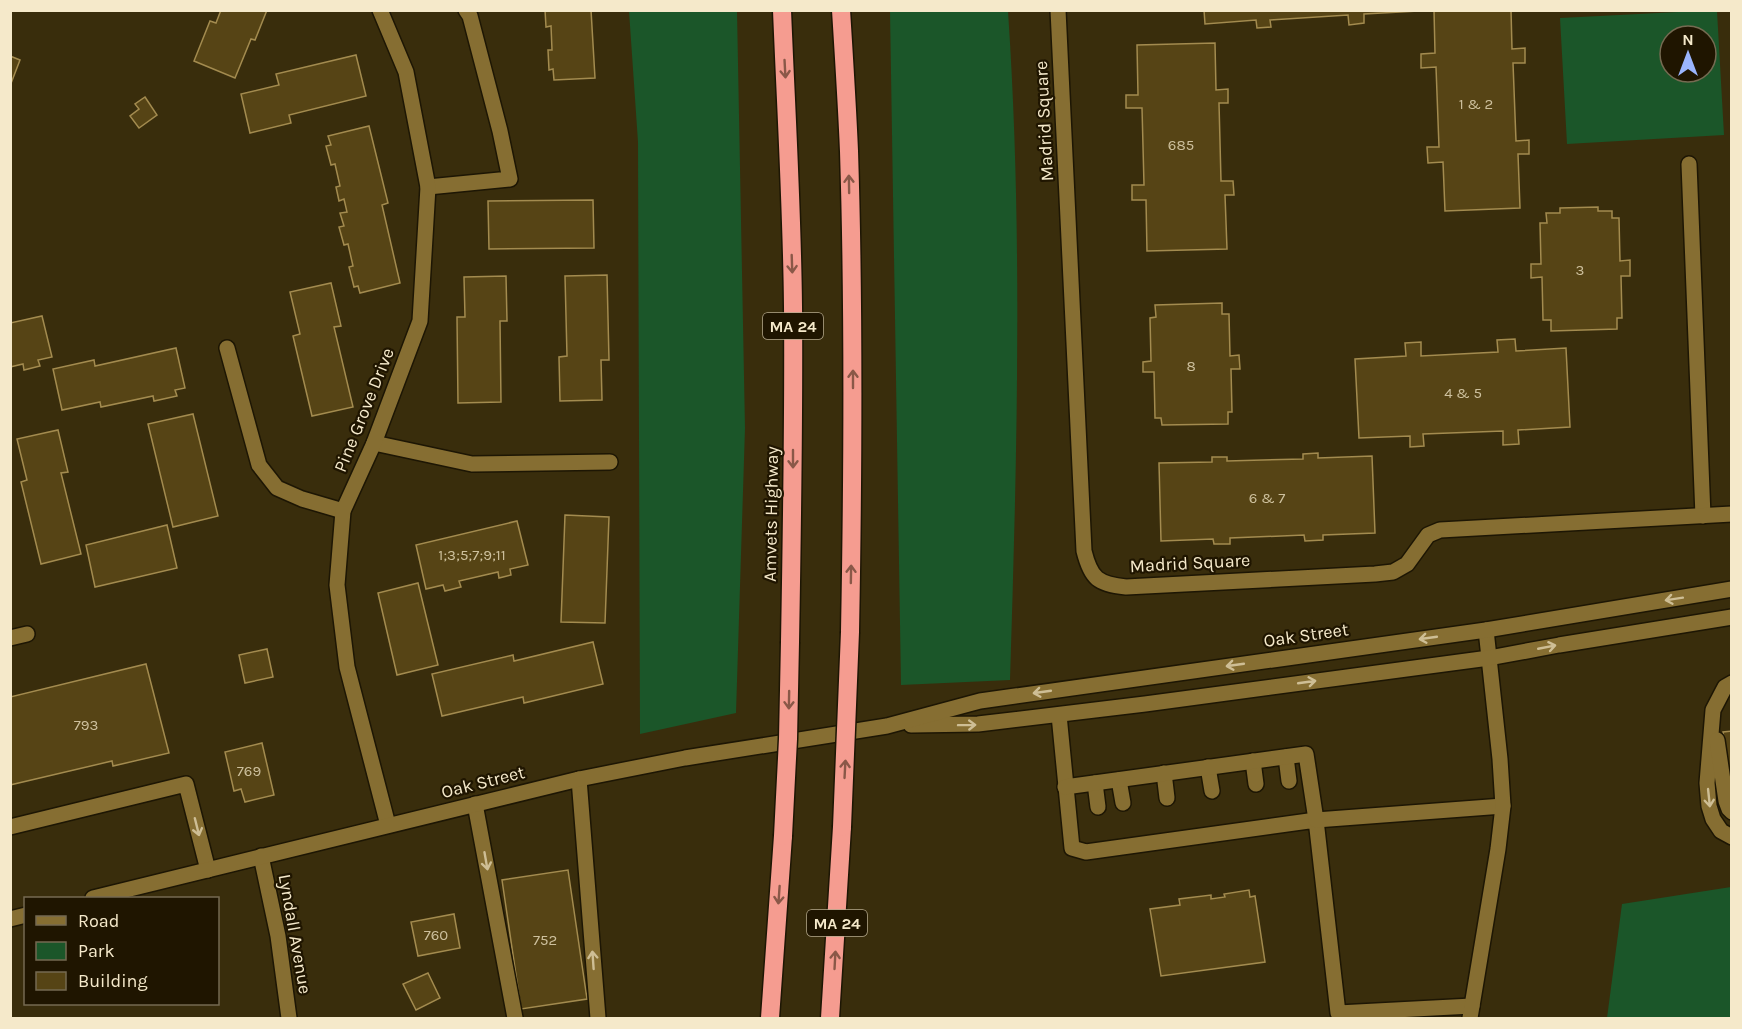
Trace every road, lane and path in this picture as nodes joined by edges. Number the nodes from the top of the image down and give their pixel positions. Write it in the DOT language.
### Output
graph roads {
  1 [pos="380,10"];
  2 [pos="466,10"];
  3 [pos="782,10"];
  4 [pos="842,10"];
  5 [pos="1058,10"];
  6 [pos="1689,164"];
  7 [pos="428,187"];
  8 [pos="227,348"];
  9 [pos="374,443"];
  10 [pos="610,462"];
  11 [pos="343,512"];
  12 [pos="1731,514"];
  13 [pos="1703,516"];
  14 [pos="1731,589"];
  15 [pos="1731,617"];
  16 [pos="1486,630"];
  17 [pos="27,634"];
  18 [pos="10,638"];
  19 [pos="1489,658"];
  20 [pos="1731,683"];
  21 [pos="1713,710"];
  22 [pos="1059,715"];
  23 [pos="887,726"];
  24 [pos="1286,757"];
  25 [pos="1254,761"];
  26 [pos="1208,767"];
  27 [pos="1164,773"];
  28 [pos="579,779"];
  29 [pos="1119,780"];
  30 [pos="1289,781"];
  31 [pos="1095,783"];
  32 [pos="1256,784"];
  33 [pos="1065,787"];
  34 [pos="1212,791"];
  35 [pos="1167,798"];
  36 [pos="1123,803"];
  37 [pos="475,804"];
  38 [pos="1503,806"];
  39 [pos="1098,807"];
  40 [pos="1731,812"];
  41 [pos="1316,820"];
  42 [pos="388,825"];
  43 [pos="10,827"];
  44 [pos="1731,837"];
  45 [pos="261,856"];
  46 [pos="208,870"];
  47 [pos="97,897"];
  48 [pos="1471,1012"];
  49 [pos="289,1018"];
  50 [pos="515,1018"];
  51 [pos="598,1018"];
  52 [pos="770,1018"];
  53 [pos="830,1018"];
  1 -- 7 [label="main road, Pine Grove Drive"];
  2 -- 7 [label="main road"];
  3 -- 52 [label="highway, Amvets Highway / MA 24, one-way, bridge"];
  53 -- 4 [label="highway, MA 24, one-way, bridge"];
  5 -- 13 [label="main road, Madrid Square"];
  6 -- 13 [label="main road"];
  7 -- 9 [label="main road, Pine Grove Drive"];
  8 -- 11 [label="main road"];
  9 -- 10 [label="main road"];
  9 -- 11 [label="main road, Pine Grove Drive"];
  11 -- 42 [label="main road, Pine Grove Drive"];
  12 -- 13 [label="main road, Madrid Square"];
  14 -- 16 [label="main road, Oak Street, one-way"];
  19 -- 15 [label="main road, Oak Street, one-way"];
  16 -- 19 [label="main road"];
  16 -- 23 [label="main road, Oak Street, one-way"];
  17 -- 18 [label="main road"];
  22 -- 19 [label="main road, Oak Street, one-way"];
  19 -- 38 [label="main road"];
  20 -- 21 [label="main road"];
  21 -- 40 [label="main road"];
  21 -- 44 [label="main road, one-way"];
  23 -- 22 [label="main road, Oak Street, one-way"];
  22 -- 33 [label="main road"];
  23 -- 28 [label="main road, Oak Street"];
  24 -- 25 [label="main road"];
  24 -- 30 [label="main road"];
  24 -- 41 [label="main road"];
  25 -- 26 [label="main road"];
  25 -- 32 [label="main road"];
  26 -- 27 [label="main road"];
  26 -- 34 [label="main road"];
  27 -- 29 [label="main road"];
  27 -- 35 [label="main road"];
  28 -- 37 [label="main road, Oak Street"];
  51 -- 28 [label="main road, one-way"];
  29 -- 31 [label="main road"];
  29 -- 36 [label="main road"];
  31 -- 33 [label="main road"];
  31 -- 39 [label="main road"];
  33 -- 41 [label="main road"];
  37 -- 42 [label="main road, Oak Street"];
  37 -- 50 [label="main road, one-way"];
  38 -- 41 [label="main road"];
  38 -- 48 [label="main road"];
  41 -- 48 [label="main road"];
  42 -- 45 [label="main road, Oak Street"];
  43 -- 46 [label="main road, one-way"];
  45 -- 46 [label="main road, Oak Street"];
  45 -- 49 [label="main road, Lyndall Avenue"];
  46 -- 47 [label="main road, Oak Street"];
}
